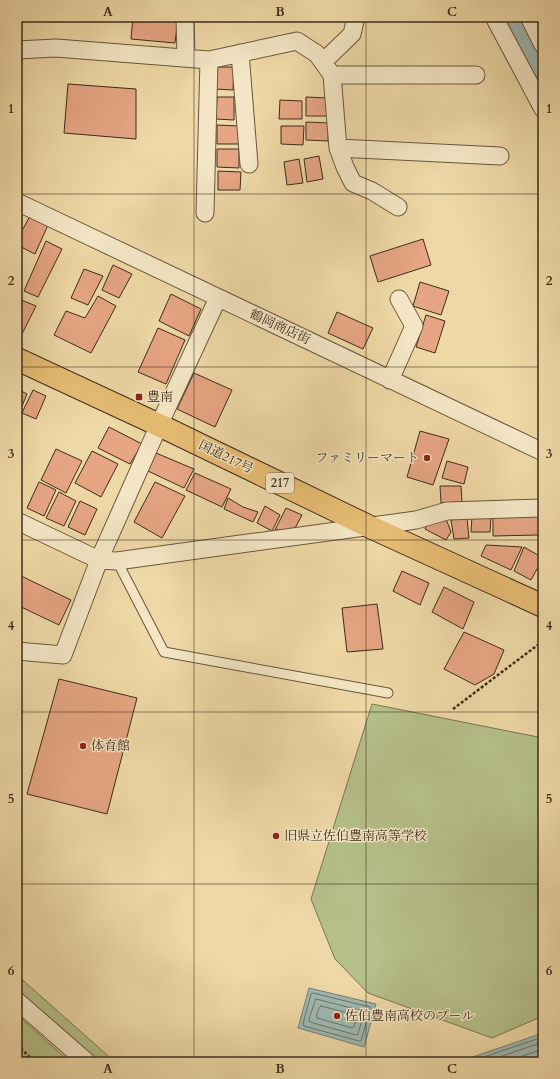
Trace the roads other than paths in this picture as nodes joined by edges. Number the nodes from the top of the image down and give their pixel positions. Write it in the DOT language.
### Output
graph roads {
  1 [pos="185,17"];
  2 [pos="356,17"];
  3 [pos="494,17"];
  4 [pos="529,17"];
  5 [pos="543,45"];
  6 [pos="17,50"];
  7 [pos="240,53"];
  8 [pos="186,58"];
  9 [pos="209,60"];
  10 [pos="328,68"];
  11 [pos="476,75"];
  12 [pos="543,109"];
  13 [pos="338,148"];
  14 [pos="500,156"];
  15 [pos="249,164"];
  16 [pos="17,202"];
  17 [pos="398,207"];
  18 [pos="205,214"];
  19 [pos="218,298"];
  20 [pos="399,299"];
  21 [pos="17,359"];
  22 [pos="390,380"];
  23 [pos="159,425"];
  24 [pos="543,452"];
  25 [pos="543,508"];
  26 [pos="17,521"];
  27 [pos="368,526"];
  28 [pos="99,560"];
  29 [pos="117,561"];
  30 [pos="543,606"];
  31 [pos="17,651"];
  32 [pos="388,692"];
  33 [pos="17,1001"];
  34 [pos="87,1062"];
  1 -- 8 [label="street"];
  2 -- 10 [label="street"];
  3 -- 12 [label="street"];
  4 -- 5 [label="street"];
  6 -- 8 [label="street"];
  7 -- 9 [label="street"];
  7 -- 10 [label="street"];
  7 -- 15 [label="street"];
  8 -- 9 [label="street"];
  9 -- 18 [label="street"];
  10 -- 11 [label="street"];
  10 -- 13 [label="street"];
  13 -- 14 [label="street"];
  13 -- 17 [label="street"];
  16 -- 19 [label="street, 鶴岡商店街"];
  19 -- 22 [label="street, 鶴岡商店街"];
  19 -- 23 [label="street"];
  20 -- 22 [label="street"];
  21 -- 23 [label="highway, 国道217号 / 217"];
  22 -- 24 [label="street, 鶴岡商店街"];
  23 -- 27 [label="highway, 国道217号 / 217"];
  23 -- 28 [label="street"];
  25 -- 27 [label="street"];
  26 -- 28 [label="street"];
  27 -- 29 [label="street"];
  27 -- 30 [label="highway, 国道217号 / 217"];
  28 -- 29 [label="street"];
  28 -- 31 [label="street"];
  29 -- 32 [label="lane"];
  33 -- 34 [label="street"];
}
